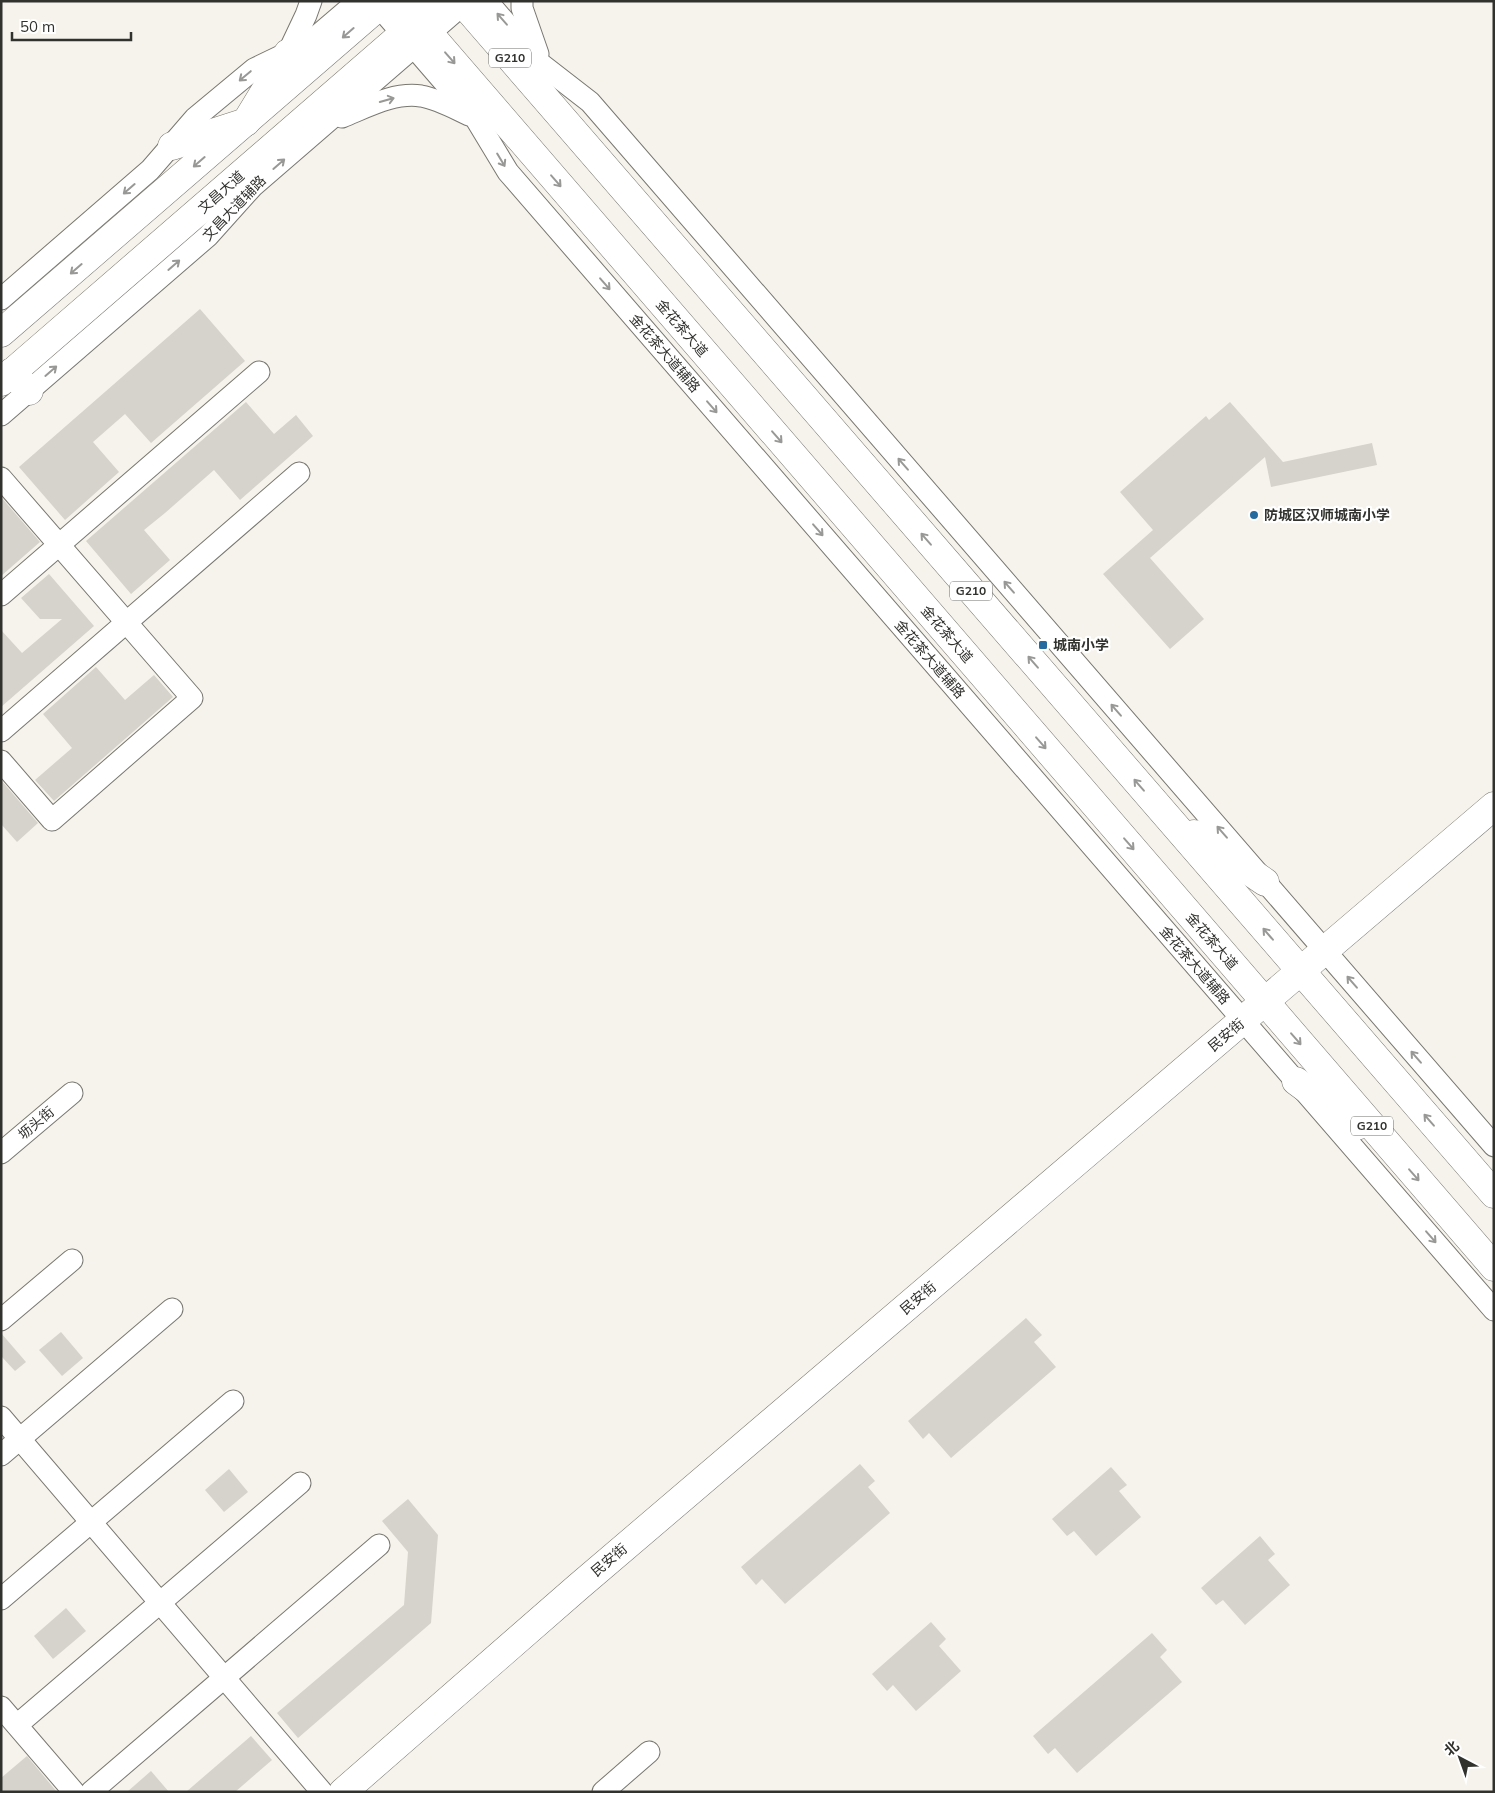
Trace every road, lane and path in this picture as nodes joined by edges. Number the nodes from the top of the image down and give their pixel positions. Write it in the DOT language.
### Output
graph roads {
  1 [pos="310,1"];
  2 [pos="522,1"];
  3 [pos="379,2"];
  4 [pos="464,2"];
  5 [pos="416,34"];
  6 [pos="288,53"];
  7 [pos="541,64"];
  8 [pos="559,114"];
  9 [pos="476,118"];
  10 [pos="246,122"];
  11 [pos="326,123"];
  12 [pos="524,144"];
  13 [pos="172,146"];
  14 [pos="253,186"];
  15 [pos="191,218"];
  16 [pos="1,299"];
  17 [pos="1,334"];
  18 [pos="259,372"];
  19 [pos="14,382"];
  20 [pos="1,415"];
  21 [pos="298,473"];
  22 [pos="1,478"];
  23 [pos="59,545"];
  24 [pos="1,595"];
  25 [pos="126,623"];
  26 [pos="1,731"];
  27 [pos="1,761"];
  28 [pos="1494,806"];
  29 [pos="1164,813"];
  30 [pos="1265,882"];
  31 [pos="1324,950"];
  32 [pos="1300,971"];
  33 [pos="1265,1002"];
  34 [pos="1243,1020"];
  35 [pos="1296,1082"];
  36 [pos="72,1094"];
  37 [pos="1494,1146"];
  38 [pos="1395,1152"];
  39 [pos="1,1153"];
  40 [pos="1494,1194"];
  41 [pos="72,1260"];
  42 [pos="1494,1267"];
  43 [pos="172,1309"];
  44 [pos="1494,1310"];
  45 [pos="1,1320"];
  46 [pos="233,1401"];
  47 [pos="1,1417"];
  48 [pos="20,1439"];
  49 [pos="1,1455"];
  50 [pos="300,1483"];
  51 [pos="91,1522"];
  52 [pos="379,1545"];
  53 [pos="1,1599"];
  54 [pos="160,1603"];
  55 [pos="224,1678"];
  56 [pos="1,1707"];
  57 [pos="17,1725"];
  58 [pos="649,1752"];
  59 [pos="74,1792"];
  60 [pos="91,1792"];
  61 [pos="322,1792"];
  62 [pos="343,1792"];
  63 [pos="603,1792"];
  1 -- 6 [label="street"];
  2 -- 7 [label="street"];
  3 -- 5 [label="main road, 金花茶大道 / G210"];
  3 -- 6 [label="street"];
  3 -- 10 [label="main road, one-way"];
  4 -- 5 [label="main road, 文昌大道"];
  7 -- 4 [label="street, one-way"];
  4 -- 8 [label="main road, G210"];
  5 -- 9 [label="street, 金花茶大道辅路"];
  5 -- 11 [label="street, 文昌大道辅路"];
  5 -- 12 [label="main road, 金花茶大道 / G210, one-way"];
  5 -- 15 [label="main road, 文昌大道"];
  6 -- 10 [label="main road"];
  6 -- 13 [label="street, one-way"];
  7 -- 8 [label="main road"];
  30 -- 7 [label="street, one-way"];
  29 -- 8 [label="main road, G210, one-way"];
  11 -- 9 [label="street, one-way"];
  9 -- 12 [label="main road"];
  9 -- 34 [label="street, 金花茶大道辅路, one-way"];
  10 -- 13 [label="main road"];
  10 -- 17 [label="main road, one-way"];
  14 -- 11 [label="street, 文昌大道辅路, one-way"];
  12 -- 33 [label="main road, 金花茶大道 / G210, one-way"];
  13 -- 16 [label="street, one-way"];
  14 -- 15 [label="main road"];
  19 -- 14 [label="street, 文昌大道辅路, one-way"];
  15 -- 19 [label="main road, 文昌大道"];
  18 -- 23 [label="street"];
  19 -- 20 [label="street, 文昌大道辅路"];
  21 -- 25 [label="street"];
  22 -- 23 [label="street"];
  23 -- 24 [label="street"];
  23 -- 25 [label="street"];
  25 -- 26 [label="street"];
  25 -- 27 [label="street"];
  28 -- 31 [label="main road, 民安街"];
  29 -- 30 [label="main road"];
  32 -- 29 [label="main road, G210, one-way"];
  30 -- 31 [label="street"];
  31 -- 32 [label="main road, 民安街"];
  37 -- 31 [label="street, one-way"];
  32 -- 33 [label="main road, 民安街"];
  40 -- 32 [label="main road, G210, one-way"];
  33 -- 34 [label="main road, 民安街"];
  33 -- 38 [label="main road, 金花茶大道 / G210, one-way"];
  34 -- 35 [label="street, 金花茶大道辅路"];
  34 -- 62 [label="main road, 民安街"];
  35 -- 38 [label="main road"];
  35 -- 44 [label="street, 金花茶大道辅路, one-way"];
  36 -- 39 [label="street, 坜头街"];
  38 -- 42 [label="main road, 金花茶大道 / G210, one-way"];
  41 -- 45 [label="street"];
  43 -- 48 [label="street"];
  46 -- 51 [label="street"];
  47 -- 48 [label="street"];
  48 -- 49 [label="street"];
  48 -- 51 [label="street"];
  50 -- 54 [label="street"];
  51 -- 53 [label="street"];
  51 -- 54 [label="street"];
  52 -- 55 [label="street"];
  54 -- 55 [label="street"];
  54 -- 57 [label="street"];
  55 -- 60 [label="street"];
  55 -- 61 [label="street"];
  56 -- 57 [label="street"];
  57 -- 59 [label="street"];
  58 -- 63 [label="street"];
}
